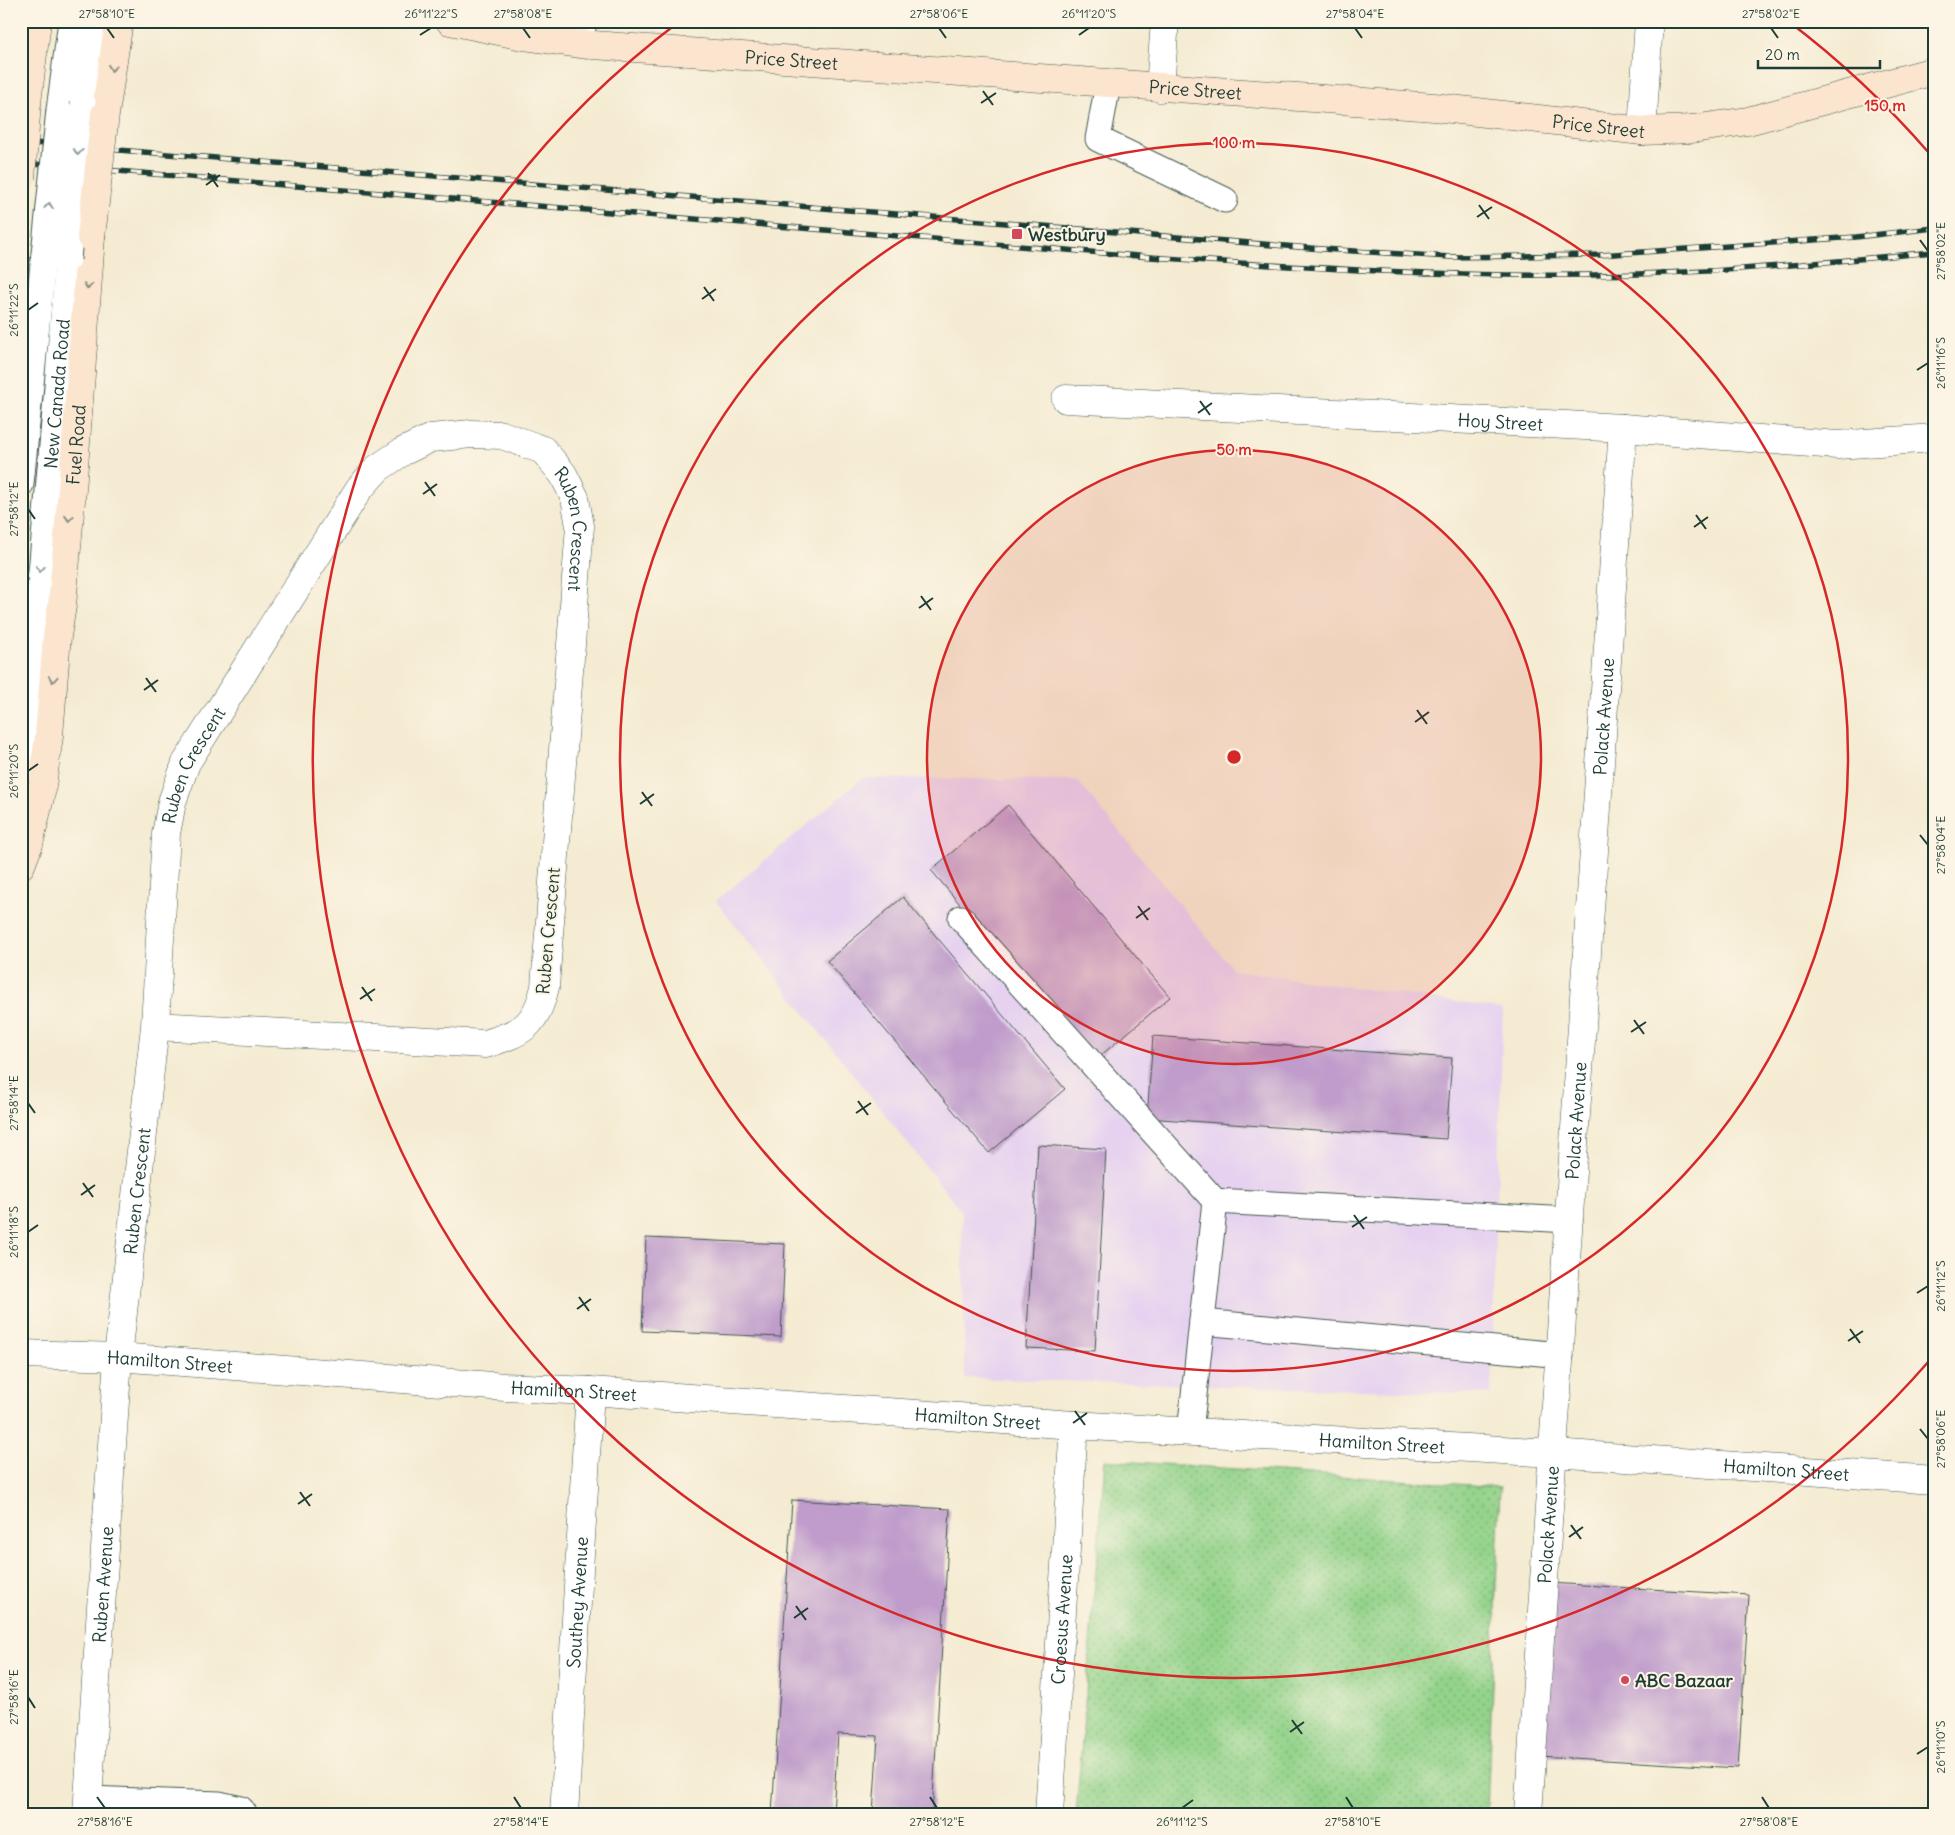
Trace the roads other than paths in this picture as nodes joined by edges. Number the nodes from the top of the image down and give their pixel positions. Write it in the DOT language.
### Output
graph roads {
  1 [pos="36,21"];
  2 [pos="71,21"];
  3 [pos="96,21"];
  4 [pos="119,21"];
  5 [pos="450,21"];
  6 [pos="1165,21"];
  7 [pos="1649,21"];
  8 [pos="582,33"];
  9 [pos="1934,71"];
  10 [pos="1108,84"];
  11 [pos="1160,88"];
  12 [pos="94,109"];
  13 [pos="1642,131"];
  14 [pos="21,178"];
  15 [pos="1225,200"];
  16 [pos="56,256"];
  17 [pos="1066,399"];
  18 [pos="1623,428"];
  19 [pos="1934,438"];
  20 [pos="21,484"];
  21 [pos="21,767"];
  22 [pos="21,865"];
  23 [pos="961,918"];
  24 [pos="155,1026"];
  25 [pos="1215,1201"];
  26 [pos="1570,1220"];
  27 [pos="1202,1322"];
  28 [pos="21,1354"];
  29 [pos="1561,1355"];
  30 [pos="118,1356"];
  31 [pos="590,1391"];
  32 [pos="1074,1425"];
  33 [pos="1190,1432"];
  34 [pos="1554,1453"];
  35 [pos="1934,1480"];
  36 [pos="87,1806"];
  37 [pos="245,1814"];
  38 [pos="564,1814"];
  39 [pos="1049,1814"];
  40 [pos="1528,1814"];
  1 -- 14 [label="street, bridge"];
  16 -- 2 [label="lane, New Canada Road, one-way, bridge"];
  3 -- 12 [label="lane, New Canada Road"];
  4 -- 12 [label="street, Fuel Road, one-way"];
  5 -- 8 [label="street, Price Street"];
  6 -- 11 [label="street"];
  7 -- 13 [label="street"];
  8 -- 10 [label="street, Price Street"];
  9 -- 13 [label="street, Price Street"];
  10 -- 11 [label="street, Price Street"];
  10 -- 15 [label="lane"];
  11 -- 13 [label="street, Price Street"];
  12 -- 16 [label="lane, New Canada Road, one-way, bridge"];
  12 -- 22 [label="street, Fuel Road, one-way, bridge"];
  16 -- 20 [label="lane, New Canada Road"];
  16 -- 21 [label="lane, New Canada Road, one-way"];
  17 -- 18 [label="street, Hoy Street"];
  18 -- 19 [label="street, Hoy Street"];
  18 -- 26 [label="street, Polack Avenue"];
  23 -- 25 [label="lane"];
  24 -- 24 [label="street, Ruben Crescent"];
  24 -- 30 [label="street, Ruben Crescent"];
  25 -- 26 [label="lane"];
  25 -- 27 [label="lane"];
  26 -- 29 [label="street, Polack Avenue"];
  27 -- 29 [label="lane"];
  27 -- 33 [label="lane"];
  28 -- 30 [label="street, Hamilton Street"];
  29 -- 34 [label="street, Polack Avenue"];
  30 -- 31 [label="street, Hamilton Street"];
  30 -- 36 [label="street, Ruben Avenue"];
  31 -- 32 [label="street, Hamilton Street"];
  31 -- 38 [label="street, Southey Avenue"];
  32 -- 33 [label="street, Hamilton Street"];
  32 -- 39 [label="street, Croesus Avenue"];
  33 -- 34 [label="street, Hamilton Street"];
  34 -- 35 [label="street, Hamilton Street"];
  34 -- 40 [label="street, Polack Avenue"];
  36 -- 37 [label="lane"];
}
